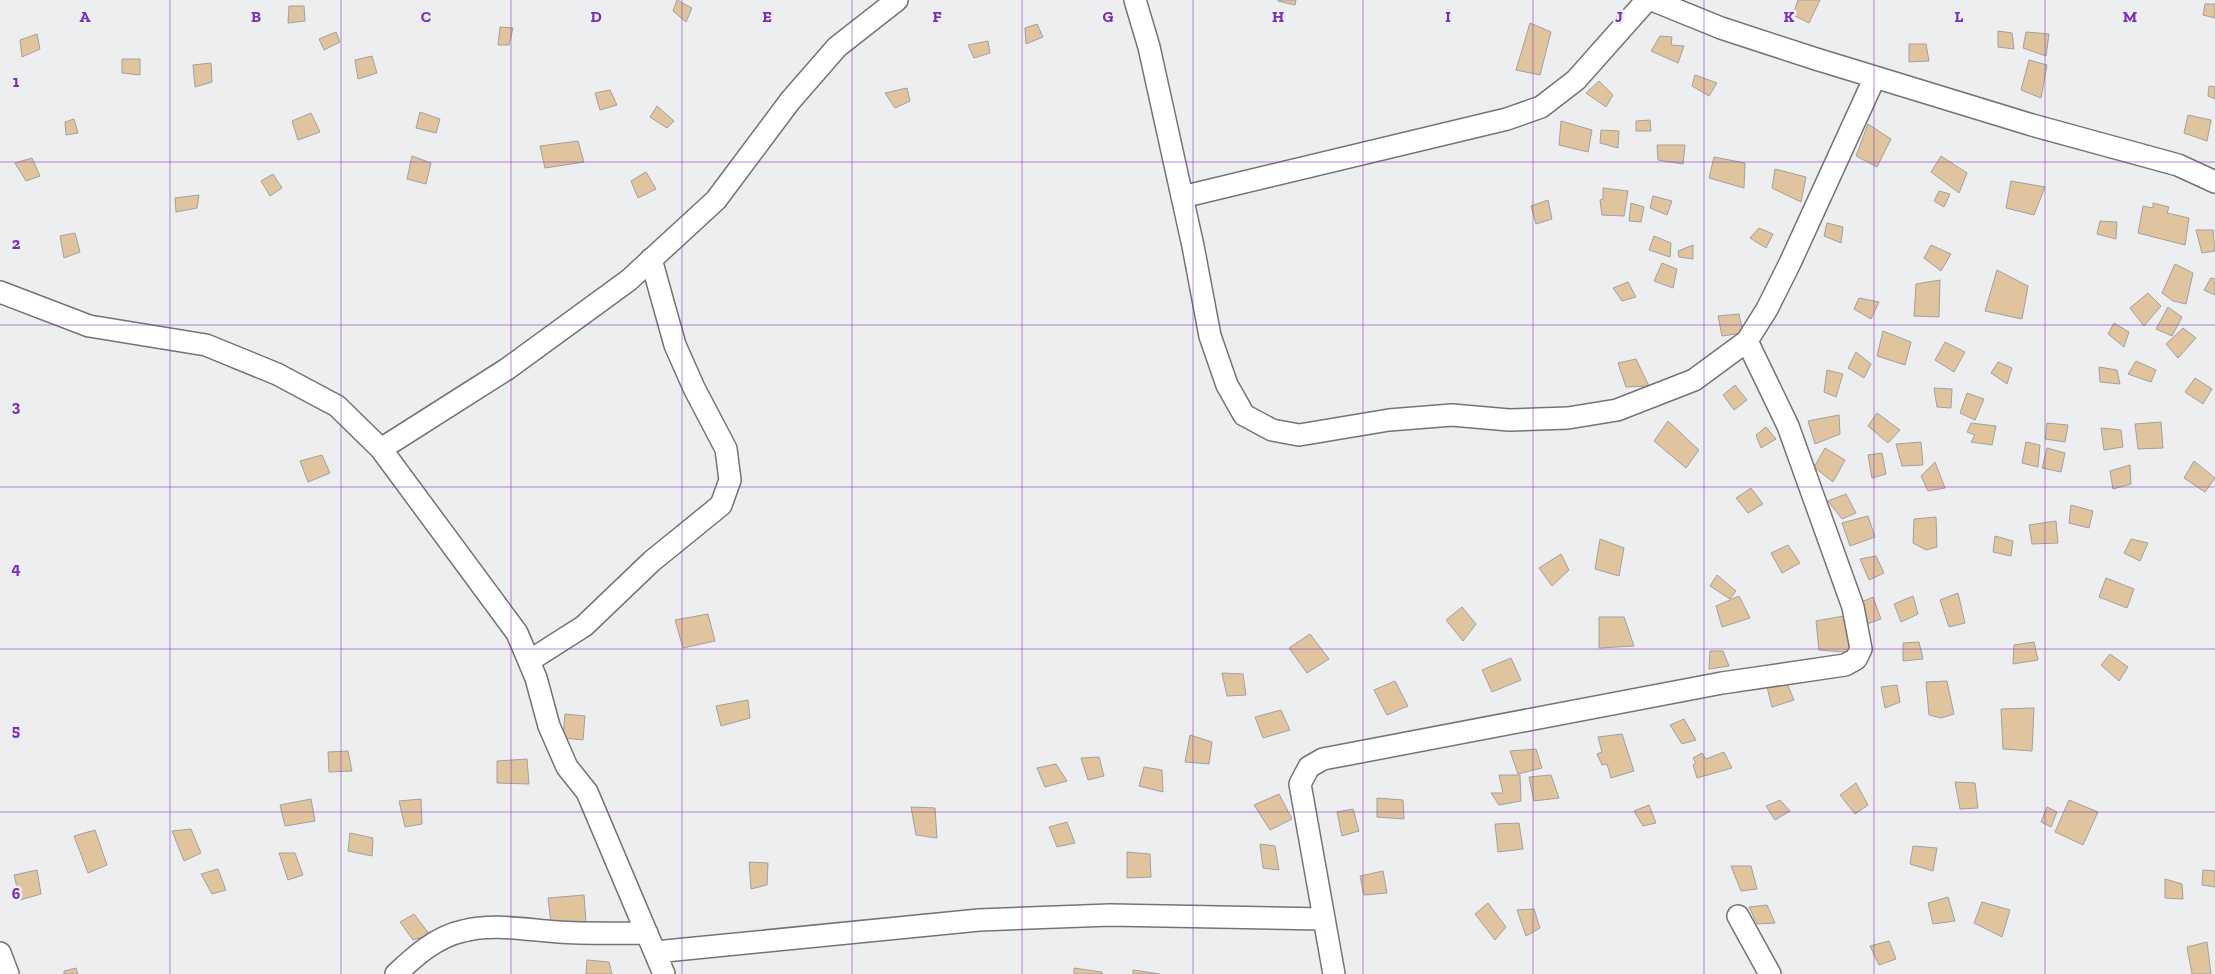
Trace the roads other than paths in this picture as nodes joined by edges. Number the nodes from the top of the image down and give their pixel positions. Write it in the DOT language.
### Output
graph roads {
  1 [pos="897,0"];
  2 [pos="1135,0"];
  3 [pos="1647,0"];
  4 [pos="1652,0"];
  5 [pos="1875,77"];
  6 [pos="2215,182"];
  7 [pos="1182,198"];
  8 [pos="652,259"];
  9 [pos="0,292"];
  10 [pos="1747,341"];
  11 [pos="381,449"];
  12 [pos="529,661"];
  13 [pos="1738,916"];
  14 [pos="1324,919"];
  15 [pos="651,942"];
  16 [pos="0,953"];
  17 [pos="8,974"];
  18 [pos="396,974"];
  19 [pos="664,974"];
  20 [pos="1334,974"];
  21 [pos="1770,974"];
  1 -- 8 [label="street"];
  2 -- 7 [label="street"];
  3 -- 7 [label="street"];
  4 -- 5 [label="street"];
  5 -- 6 [label="street"];
  5 -- 10 [label="street"];
  7 -- 10 [label="street"];
  8 -- 11 [label="street"];
  8 -- 12 [label="street"];
  9 -- 11 [label="street"];
  10 -- 14 [label="street"];
  11 -- 12 [label="street"];
  12 -- 15 [label="street"];
  13 -- 21 [label="street"];
  14 -- 15 [label="street"];
  14 -- 20 [label="street"];
  15 -- 18 [label="street"];
  15 -- 19 [label="street"];
  16 -- 17 [label="street"];
}
